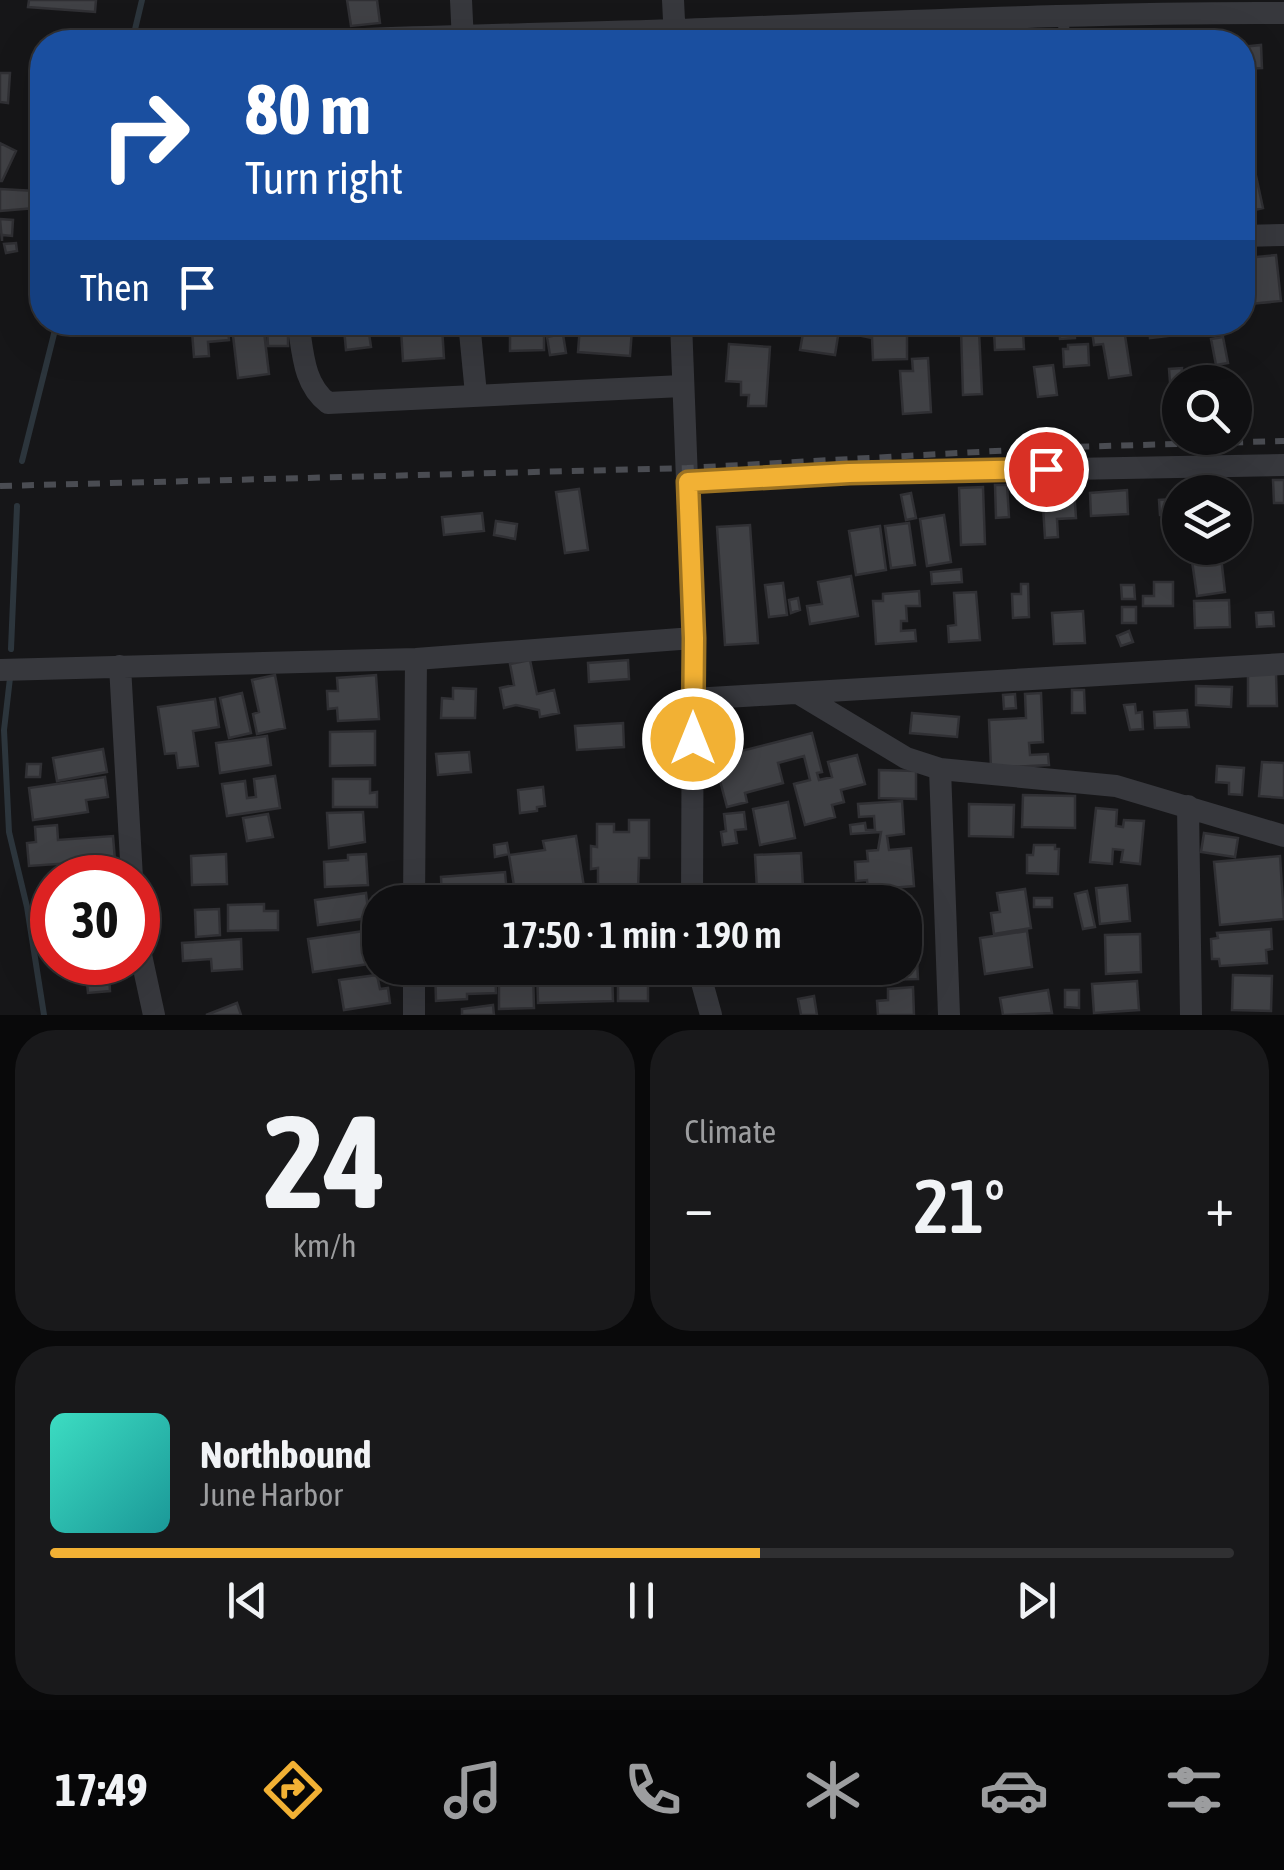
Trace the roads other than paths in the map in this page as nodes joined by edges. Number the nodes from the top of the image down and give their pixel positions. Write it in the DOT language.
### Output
graph roads {
  1 [pos="461,0"];
  2 [pos="674,0"];
  3 [pos="1140,6"];
  4 [pos="914,11"];
  5 [pos="1284,13"];
  6 [pos="1062,18"];
  7 [pos="463,30"];
  8 [pos="675,30"];
  9 [pos="881,30"];
  10 [pos="1064,30"];
  11 [pos="1284,235"];
  12 [pos="1255,236"];
  13 [pos="300,335"];
  14 [pos="469,335"];
  15 [pos="681,335"];
  16 [pos="682,386"];
  17 [pos="476,394"];
  18 [pos="1284,465"];
  19 [pos="688,482"];
  20 [pos="694,638"];
  21 [pos="416,659"];
  22 [pos="1284,664"];
  23 [pos="120,666"];
  24 [pos="0,670"];
  25 [pos="798,693"];
  26 [pos="693,699"];
  27 [pos="940,768"];
  28 [pos="1188,806"];
  29 [pos="1284,836"];
  30 [pos="131,855"];
  31 [pos="414,885"];
  32 [pos="692,885"];
  33 [pos="148,985"];
  34 [pos="414,985"];
  35 [pos="703,985"];
  36 [pos="154,1015"];
  37 [pos="414,1015"];
  38 [pos="711,1015"];
  39 [pos="949,1015"];
  40 [pos="1191,1015"];
  1 -- 7 [label="street"];
  2 -- 8 [label="street"];
  3 -- 5 [label="street"];
  3 -- 6 [label="street"];
  4 -- 6 [label="street"];
  4 -- 9 [label="street"];
  6 -- 10 [label="lane"];
  11 -- 12 [label="street"];
  13 -- 17 [label="street"];
  14 -- 17 [label="street"];
  15 -- 16 [label="street"];
  16 -- 17 [label="street"];
  16 -- 19 [label="street"];
  18 -- 19 [label="street"];
  19 -- 20 [label="street"];
  20 -- 21 [label="street"];
  20 -- 26 [label="street"];
  21 -- 23 [label="street"];
  21 -- 31 [label="street"];
  22 -- 25 [label="street"];
  23 -- 24 [label="street"];
  23 -- 30 [label="street"];
  25 -- 26 [label="street"];
  25 -- 27 [label="street"];
  26 -- 32 [label="street"];
  27 -- 28 [label="street"];
  27 -- 39 [label="street"];
  28 -- 29 [label="street"];
  28 -- 40 [label="street"];
  33 -- 36 [label="street"];
  34 -- 37 [label="street"];
  35 -- 38 [label="street"];
}
